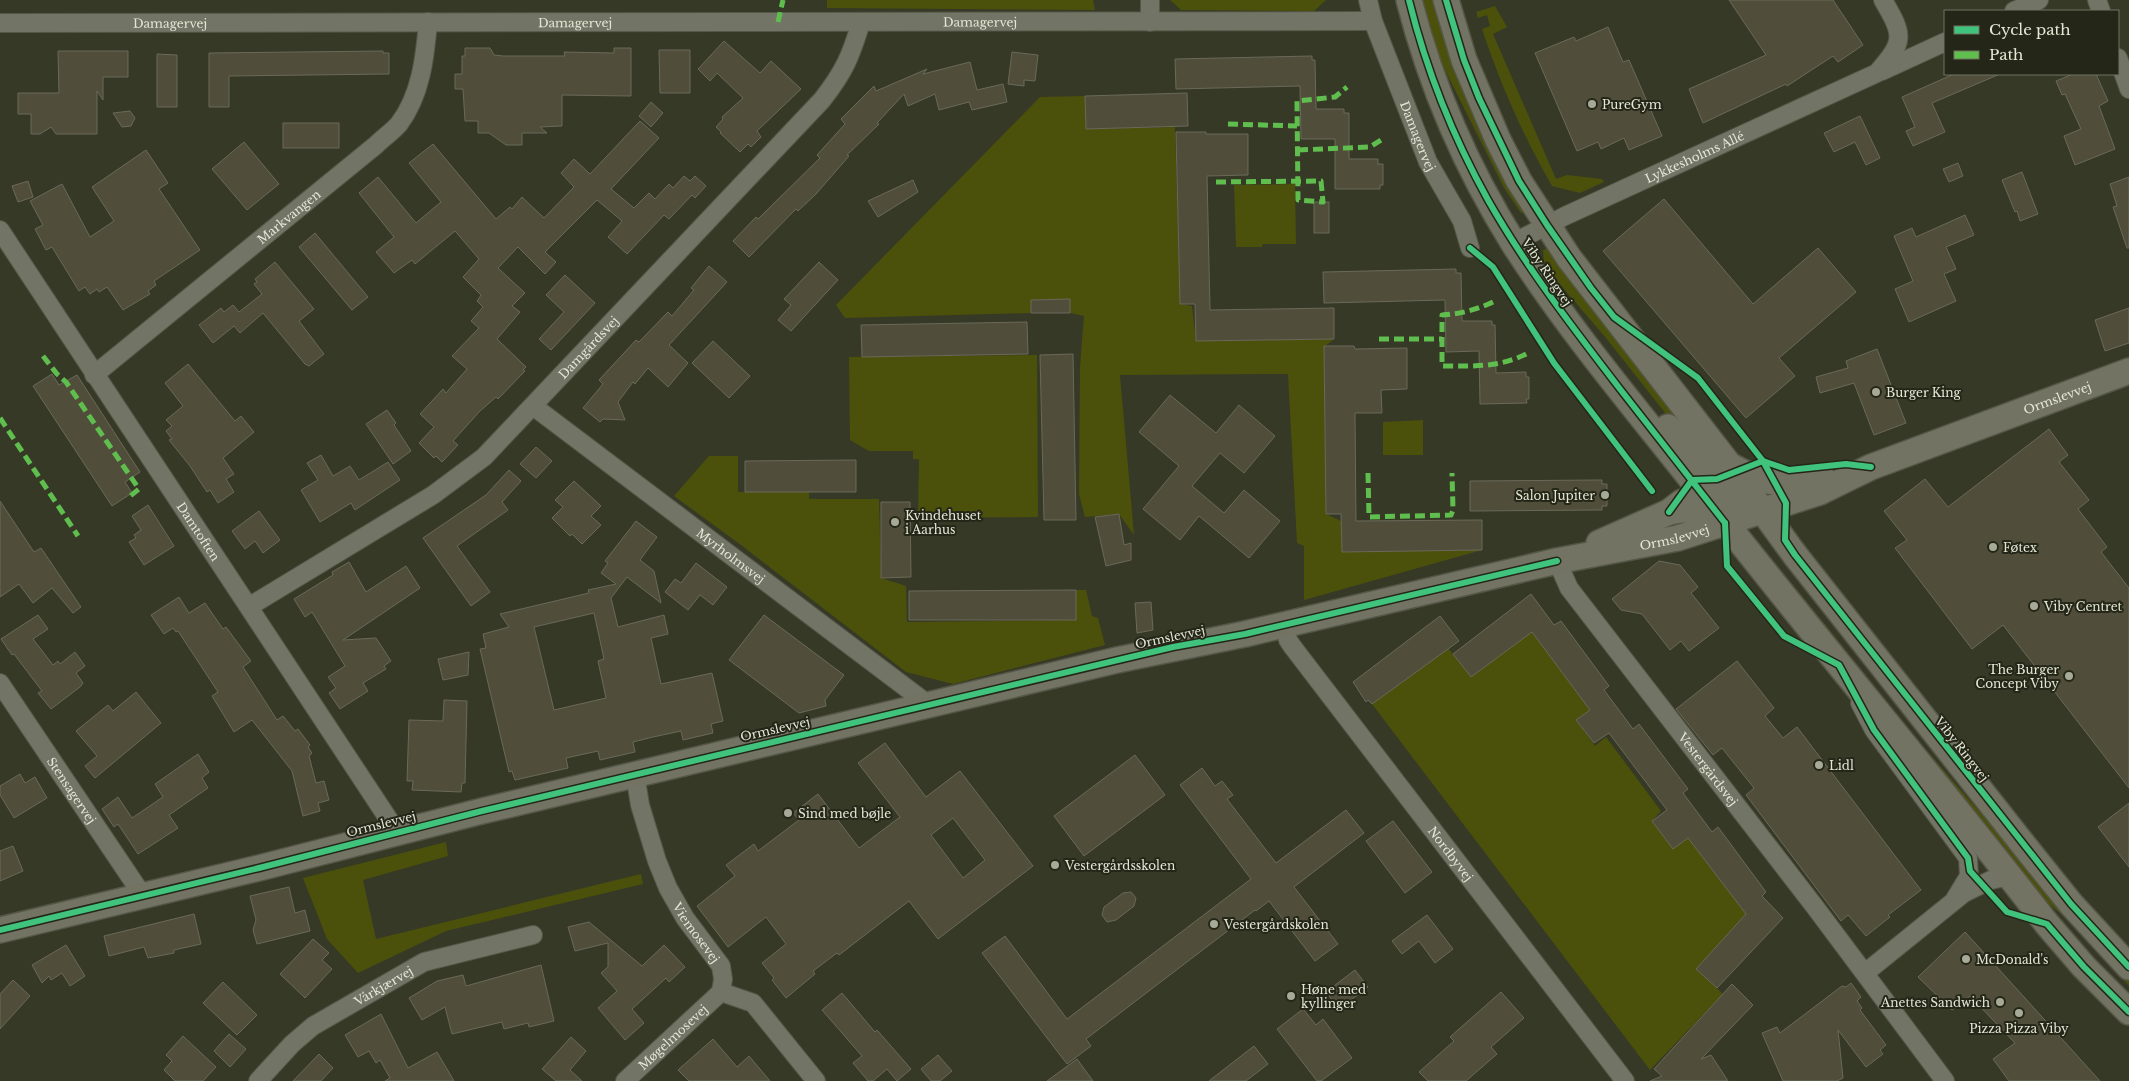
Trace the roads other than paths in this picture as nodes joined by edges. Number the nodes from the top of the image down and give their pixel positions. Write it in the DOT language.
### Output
graph roads {
  1 [pos="1150,0"];
  2 [pos="1368,0"];
  3 [pos="1409,0"];
  4 [pos="1446,0"];
  5 [pos="1883,0"];
  6 [pos="2039,0"];
  7 [pos="2016,10"];
  8 [pos="1373,21"];
  9 [pos="428,22"];
  10 [pos="860,22"];
  11 [pos="1150,22"];
  12 [pos="0,23"];
  13 [pos="1944,42"];
  14 [pos="2119,61"];
  15 [pos="1877,73"];
  16 [pos="2129,89"];
  17 [pos="1547,225"];
  18 [pos="0,230"];
  19 [pos="1513,243"];
  20 [pos="1470,248"];
  21 [pos="1579,336"];
  22 [pos="2129,371"];
  23 [pos="94,375"];
  24 [pos="532,406"];
  25 [pos="1730,466"];
  26 [pos="1871,467"];
  27 [pos="1692,480"];
  28 [pos="1762,510"];
  29 [pos="1669,512"];
  30 [pos="1725,519"];
  31 [pos="1557,561"];
  32 [pos="250,606"];
  33 [pos="1847,620"];
  34 [pos="1284,623"];
  35 [pos="1839,665"];
  36 [pos="0,683"];
  37 [pos="929,705"];
  38 [pos="635,774"];
  39 [pos="397,832"];
  40 [pos="2010,876"];
  41 [pos="143,896"];
  42 [pos="1955,899"];
  43 [pos="0,930"];
  44 [pos="532,935"];
  45 [pos="2129,966"];
  46 [pos="1865,973"];
  47 [pos="721,992"];
  48 [pos="2129,1012"];
  49 [pos="258,1081"];
  50 [pos="625,1081"];
  51 [pos="816,1081"];
  52 [pos="1625,1081"];
  53 [pos="1945,1081"];
  1 -- 11 [label="street"];
  2 -- 8 [label="street, Damagervej"];
  3 -- 19 [label="main road, Viby Ringvej"];
  4 -- 17 [label="main road, Viby Ringvej"];
  5 -- 15 [label="street, Lykkesholms Allé"];
  6 -- 7 [label="street"];
  8 -- 11 [label="street, Damagervej"];
  8 -- 20 [label="street, Damagervej"];
  9 -- 10 [label="street, Damagervej"];
  9 -- 12 [label="street, Damagervej"];
  9 -- 23 [label="street, Markvangen"];
  10 -- 11 [label="street, Damagervej"];
  10 -- 24 [label="street, Damgårdsvej"];
  13 -- 15 [label="street, Lykkesholms Allé"];
  14 -- 16 [label="street"];
  15 -- 17 [label="street, Lykkesholms Allé"];
  17 -- 19 [label="street, Lykkesholms Allé"];
  17 -- 25 [label="main road, Viby Ringvej"];
  18 -- 23 [label="street, Damtoften"];
  19 -- 21 [label="main road, Viby Ringvej"];
  21 -- 27 [label="main road, Viby Ringvej"];
  21 -- 28 [label="main road"];
  22 -- 26 [label="main road, Ormslevvej"];
  23 -- 32 [label="street, Damtoften"];
  24 -- 32 [label="street, Damgårdsvej"];
  24 -- 37 [label="street, Myrholmsvej"];
  25 -- 26 [label="main road, Ormslevvej"];
  25 -- 28 [label="main road, Viby Ringvej"];
  26 -- 28 [label="main road, Ormslevvej"];
  27 -- 29 [label="main road, Ormslevvej"];
  27 -- 30 [label="main road, Viby Ringvej"];
  28 -- 30 [label="main road, Ormslevvej"];
  28 -- 33 [label="main road, Viby Ringvej"];
  29 -- 30 [label="main road"];
  29 -- 31 [label="main road, Ormslevvej"];
  30 -- 31 [label="main road, Ormslevvej"];
  30 -- 33 [label="main road"];
  30 -- 35 [label="main road, Viby Ringvej"];
  31 -- 34 [label="main road, Ormslevvej"];
  31 -- 46 [label="street, Vestergårdsvej"];
  32 -- 39 [label="street, Damtoften"];
  33 -- 45 [label="main road, Viby Ringvej"];
  34 -- 37 [label="main road, Ormslevvej"];
  34 -- 52 [label="street, Nordbyvej"];
  35 -- 40 [label="main road, Viby Ringvej"];
  35 -- 42 [label="street"];
  36 -- 41 [label="street, Stensagervej"];
  37 -- 38 [label="main road, Ormslevvej"];
  38 -- 39 [label="main road, Ormslevvej"];
  38 -- 47 [label="street, Viemosevej"];
  39 -- 41 [label="main road, Ormslevvej"];
  40 -- 42 [label="street"];
  40 -- 48 [label="main road, Viby Ringvej"];
  41 -- 43 [label="main road, Ormslevvej"];
  42 -- 46 [label="street"];
  44 -- 49 [label="street, Vårkjærvej"];
  46 -- 53 [label="street, Vestergårdsvej"];
  47 -- 50 [label="street, Møgelmosevej"];
  47 -- 51 [label="street"];
}
